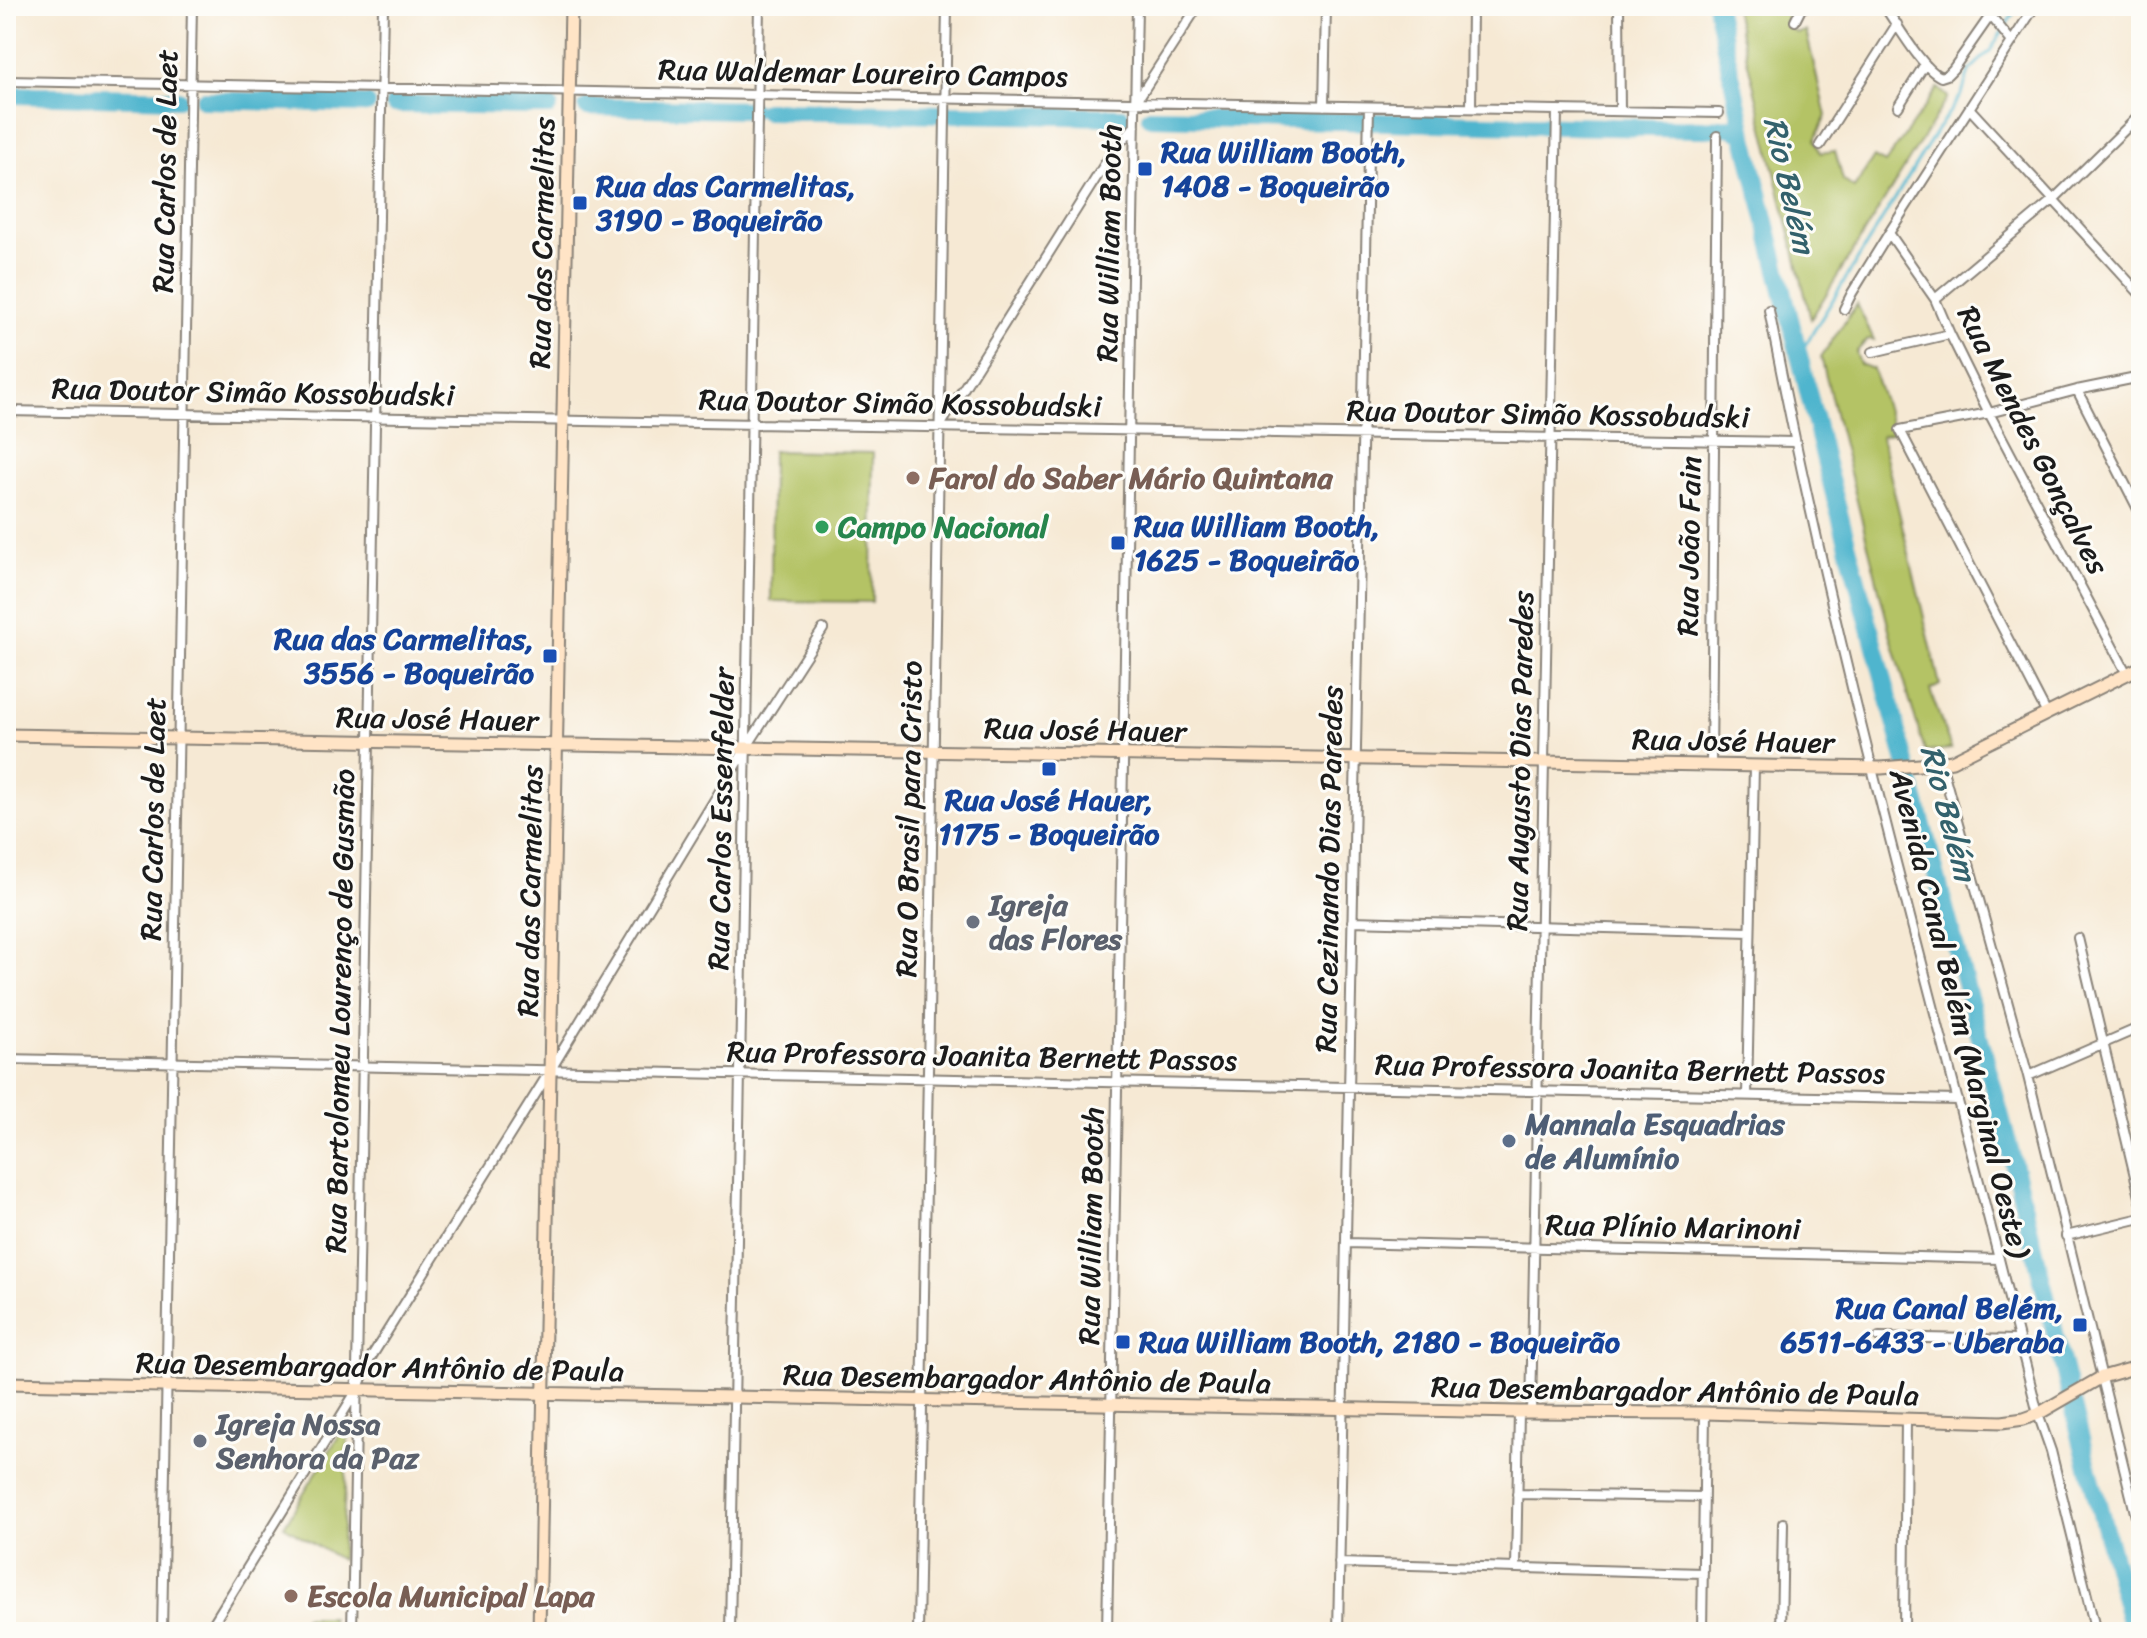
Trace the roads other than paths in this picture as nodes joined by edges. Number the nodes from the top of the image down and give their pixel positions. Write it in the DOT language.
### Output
graph roads {
  1 [pos="192,6"];
  2 [pos="383,6"];
  3 [pos="571,6"];
  4 [pos="759,6"];
  5 [pos="947,6"];
  6 [pos="1137,6"];
  7 [pos="1198,6"];
  8 [pos="1326,6"];
  9 [pos="1472,6"];
  10 [pos="1619,6"];
  11 [pos="1806,6"];
  12 [pos="1884,6"];
  13 [pos="1983,6"];
  14 [pos="1997,6"];
  15 [pos="2035,6"];
  16 [pos="1991,16"];
  17 [pos="1795,21"];
  18 [pos="1897,24"];
  19 [pos="2012,42"];
  20 [pos="1925,64"];
  21 [pos="6,81"];
  22 [pos="190,85"];
  23 [pos="381,88"];
  24 [pos="569,92"];
  25 [pos="757,95"];
  26 [pos="945,99"];
  27 [pos="1136,102"];
  28 [pos="1324,106"];
  29 [pos="1898,107"];
  30 [pos="1471,108"];
  31 [pos="1970,109"];
  32 [pos="1369,111"];
  33 [pos="1620,111"];
  34 [pos="1719,113"];
  35 [pos="1557,114"];
  36 [pos="2141,114"];
  37 [pos="1135,126"];
  38 [pos="1717,136"];
  39 [pos="1820,145"];
  40 [pos="2054,199"];
  41 [pos="1889,233"];
  42 [pos="2141,295"];
  43 [pos="1935,299"];
  44 [pos="1844,309"];
  45 [pos="1769,310"];
  46 [pos="1950,334"];
  47 [pos="1873,352"];
  48 [pos="2141,377"];
  49 [pos="2077,390"];
  50 [pos="6,411"];
  51 [pos="1989,413"];
  52 [pos="184,414"];
  53 [pos="375,418"];
  54 [pos="563,421"];
  55 [pos="751,424"];
  56 [pos="940,427"];
  57 [pos="1130,430"];
  58 [pos="1362,434"];
  59 [pos="1550,438"];
  60 [pos="1714,440"];
  61 [pos="1794,442"];
  62 [pos="2141,515"];
  63 [pos="823,629"];
  64 [pos="2141,667"];
  65 [pos="2127,674"];
  66 [pos="2047,714"];
  67 [pos="6,735"];
  68 [pos="178,738"];
  69 [pos="369,742"];
  70 [pos="556,745"];
  71 [pos="746,748"];
  72 [pos="934,752"];
  73 [pos="1124,755"];
  74 [pos="1356,759"];
  75 [pos="1544,762"];
  76 [pos="1937,764"];
  77 [pos="1711,765"];
  78 [pos="1754,766"];
  79 [pos="1877,768"];
  80 [pos="1352,921"];
  81 [pos="1541,926"];
  82 [pos="1750,932"];
  83 [pos="2078,938"];
  84 [pos="2141,1027"];
  85 [pos="2103,1044"];
  86 [pos="6,1059"];
  87 [pos="173,1063"];
  88 [pos="363,1067"];
  89 [pos="550,1071"];
  90 [pos="740,1075"];
  91 [pos="2028,1076"];
  92 [pos="928,1078"];
  93 [pos="1118,1082"];
  94 [pos="1349,1087"];
  95 [pos="1538,1091"];
  96 [pos="1747,1095"];
  97 [pos="1958,1100"];
  98 [pos="2141,1201"];
  99 [pos="2141,1218"];
  100 [pos="2066,1236"];
  101 [pos="1346,1243"];
  102 [pos="1535,1248"];
  103 [pos="1999,1259"];
  104 [pos="1879,1337"];
  105 [pos="2018,1340"];
  106 [pos="2141,1366"];
  107 [pos="2098,1379"];
  108 [pos="6,1383"];
  109 [pos="167,1386"];
  110 [pos="357,1390"];
  111 [pos="544,1394"];
  112 [pos="734,1397"];
  113 [pos="922,1401"];
  114 [pos="1112,1405"];
  115 [pos="1342,1409"];
  116 [pos="2042,1411"];
  117 [pos="1525,1412"];
  118 [pos="1705,1413"];
  119 [pos="1906,1418"];
  120 [pos="1517,1494"];
  121 [pos="1704,1497"];
  122 [pos="2138,1516"];
  123 [pos="1783,1523"];
  124 [pos="2141,1537"];
  125 [pos="1339,1563"];
  126 [pos="1516,1568"];
  127 [pos="1703,1573"];
  128 [pos="162,1632"];
  129 [pos="208,1632"];
  130 [pos="352,1632"];
  131 [pos="539,1632"];
  132 [pos="730,1632"];
  133 [pos="918,1632"];
  134 [pos="1107,1632"];
  135 [pos="1338,1632"];
  136 [pos="1702,1632"];
  137 [pos="1781,1632"];
  138 [pos="1904,1632"];
  139 [pos="2096,1632"];
  1 -- 22 [label="street, Rua Carlos de Laet"];
  2 -- 23 [label="street, Rua Bartolomeu Lourenço de Gusmão"];
  3 -- 24 [label="main road, Rua das Carmelitas"];
  4 -- 25 [label="street, Rua Carlos Essenfelder"];
  5 -- 26 [label="street, Rua O Brasil para Cristo"];
  6 -- 27 [label="street, Rua William Booth"];
  7 -- 27 [label="street"];
  8 -- 28 [label="street"];
  9 -- 30 [label="street"];
  10 -- 33 [label="street"];
  11 -- 17 [label="street"];
  12 -- 18 [label="street"];
  13 -- 16 [label="street"];
  14 -- 16 [label="street"];
  15 -- 19 [label="street"];
  16 -- 19 [label="street"];
  16 -- 20 [label="street"];
  18 -- 20 [label="street"];
  18 -- 39 [label="street"];
  19 -- 31 [label="street"];
  20 -- 29 [label="street"];
  21 -- 22 [label="street, Rua Waldemar Loureiro Campos"];
  22 -- 23 [label="street, Rua Waldemar Loureiro Campos"];
  22 -- 52 [label="street, Rua Carlos de Laet"];
  23 -- 24 [label="street, Rua Waldemar Loureiro Campos"];
  23 -- 53 [label="street, Rua Bartolomeu Lourenço de Gusmão"];
  24 -- 25 [label="street, Rua Waldemar Loureiro Campos"];
  24 -- 54 [label="main road, Rua das Carmelitas"];
  25 -- 26 [label="street, Rua Waldemar Loureiro Campos"];
  25 -- 55 [label="street, Rua Carlos Essenfelder"];
  26 -- 27 [label="street, Rua Waldemar Loureiro Campos"];
  26 -- 56 [label="street, Rua O Brasil para Cristo"];
  27 -- 28 [label="street, Rua Waldemar Loureiro Campos"];
  27 -- 37 [label="street, Rua William Booth"];
  28 -- 32 [label="street, Rua Waldemar Loureiro Campos"];
  30 -- 32 [label="street, Rua Waldemar Loureiro Campos"];
  30 -- 35 [label="street, Rua Waldemar Loureiro Campos"];
  31 -- 40 [label="street"];
  31 -- 41 [label="street"];
  32 -- 58 [label="street, Rua Cezinando Dias Paredes"];
  33 -- 34 [label="street, Rua Waldemar Loureiro Campos"];
  33 -- 35 [label="street, Rua Waldemar Loureiro Campos"];
  35 -- 59 [label="street, Rua Augusto Dias Paredes"];
  36 -- 40 [label="street"];
  37 -- 56 [label="street"];
  37 -- 57 [label="street, Rua William Booth"];
  38 -- 60 [label="street, Rua João Fain"];
  40 -- 42 [label="street"];
  40 -- 43 [label="street"];
  41 -- 43 [label="street, Rua Mendes Gonçalves"];
  41 -- 44 [label="street"];
  43 -- 46 [label="street, Rua Mendes Gonçalves"];
  45 -- 61 [label="street, Avenida Canal Belém (Marginal Oeste)"];
  46 -- 47 [label="street"];
  46 -- 51 [label="street, Rua Mendes Gonçalves"];
  48 -- 49 [label="street"];
  49 -- 51 [label="street"];
  49 -- 62 [label="street"];
  50 -- 52 [label="street, Rua Doutor Simão Kossobudski"];
  51 -- 65 [label="street, Rua Mendes Gonçalves"];
  51 -- 66 [label="street"];
  52 -- 53 [label="street, Rua Doutor Simão Kossobudski"];
  52 -- 68 [label="street, Rua Carlos de Laet"];
  53 -- 54 [label="street, Rua Doutor Simão Kossobudski"];
  53 -- 69 [label="street, Rua Bartolomeu Lourenço de Gusmão"];
  54 -- 55 [label="street, Rua Doutor Simão Kossobudski"];
  54 -- 70 [label="main road, Rua das Carmelitas"];
  55 -- 56 [label="street, Rua Doutor Simão Kossobudski"];
  55 -- 71 [label="street, Rua Carlos Essenfelder"];
  56 -- 57 [label="street, Rua Doutor Simão Kossobudski"];
  56 -- 72 [label="street, Rua O Brasil para Cristo"];
  57 -- 58 [label="street, Rua Doutor Simão Kossobudski"];
  57 -- 73 [label="street, Rua William Booth"];
  58 -- 59 [label="street, Rua Doutor Simão Kossobudski"];
  58 -- 74 [label="street, Rua Cezinando Dias Paredes"];
  59 -- 60 [label="street, Rua Doutor Simão Kossobudski"];
  59 -- 75 [label="street, Rua Augusto Dias Paredes"];
  60 -- 61 [label="street, Rua Doutor Simão Kossobudski"];
  60 -- 77 [label="street, Rua João Fain"];
  61 -- 79 [label="street, Avenida Canal Belém (Marginal Oeste)"];
  63 -- 71 [label="street"];
  64 -- 65 [label="main road, Rua José Hauer"];
  65 -- 66 [label="main road, Rua José Hauer"];
  66 -- 76 [label="main road, Rua José Hauer"];
  67 -- 68 [label="main road, Rua José Hauer"];
  68 -- 69 [label="main road, Rua José Hauer"];
  68 -- 87 [label="street, Rua Carlos de Laet"];
  69 -- 70 [label="main road, Rua José Hauer"];
  69 -- 88 [label="street, Rua Bartolomeu Lourenço de Gusmão"];
  70 -- 71 [label="main road, Rua José Hauer"];
  70 -- 89 [label="main road, Rua das Carmelitas"];
  71 -- 72 [label="main road, Rua José Hauer"];
  71 -- 89 [label="street"];
  71 -- 90 [label="street, Rua Carlos Essenfelder"];
  72 -- 73 [label="main road, Rua José Hauer"];
  72 -- 92 [label="street, Rua O Brasil para Cristo"];
  73 -- 74 [label="main road, Rua José Hauer"];
  73 -- 93 [label="street, Rua William Booth"];
  74 -- 75 [label="main road, Rua José Hauer"];
  74 -- 80 [label="street, Rua Cezinando Dias Paredes"];
  75 -- 77 [label="main road, Rua José Hauer"];
  75 -- 81 [label="street, Rua Augusto Dias Paredes"];
  76 -- 79 [label="main road, Rua José Hauer"];
  76 -- 91 [label="street"];
  77 -- 78 [label="main road, Rua José Hauer"];
  78 -- 79 [label="main road, Rua José Hauer"];
  78 -- 82 [label="street"];
  79 -- 97 [label="street, Avenida Canal Belém (Marginal Oeste)"];
  80 -- 81 [label="street"];
  80 -- 94 [label="street, Rua Cezinando Dias Paredes"];
  81 -- 82 [label="street"];
  81 -- 95 [label="street, Rua Augusto Dias Paredes"];
  82 -- 96 [label="street"];
  83 -- 85 [label="street"];
  84 -- 85 [label="street"];
  85 -- 91 [label="street"];
  85 -- 98 [label="street"];
  86 -- 87 [label="street, Rua Professora Joanita Bernett Passos"];
  87 -- 88 [label="street, Rua Professora Joanita Bernett Passos"];
  87 -- 109 [label="street, Rua Carlos de Laet"];
  88 -- 89 [label="street, Rua Professora Joanita Bernett Passos"];
  88 -- 110 [label="street, Rua Bartolomeu Lourenço de Gusmão"];
  89 -- 90 [label="street, Rua Professora Joanita Bernett Passos"];
  89 -- 110 [label="street"];
  89 -- 111 [label="main road, Rua das Carmelitas"];
  90 -- 92 [label="street, Rua Professora Joanita Bernett Passos"];
  90 -- 112 [label="street, Rua Carlos Essenfelder"];
  91 -- 100 [label="street"];
  92 -- 93 [label="street, Rua Professora Joanita Bernett Passos"];
  92 -- 113 [label="street, Rua O Brasil para Cristo"];
  93 -- 94 [label="street, Rua Professora Joanita Bernett Passos"];
  93 -- 114 [label="street, Rua William Booth"];
  94 -- 95 [label="street, Rua Professora Joanita Bernett Passos"];
  94 -- 101 [label="street, Rua Cezinando Dias Paredes"];
  95 -- 96 [label="street, Rua Professora Joanita Bernett Passos"];
  95 -- 102 [label="street, Rua Augusto Dias Paredes"];
  96 -- 97 [label="street, Rua Professora Joanita Bernett Passos"];
  97 -- 103 [label="street, Avenida Canal Belém (Marginal Oeste)"];
  99 -- 100 [label="street"];
  100 -- 107 [label="street"];
  101 -- 102 [label="street, Rua Plínio Marinoni"];
  101 -- 115 [label="street, Rua Cezinando Dias Paredes"];
  102 -- 103 [label="street, Rua Plínio Marinoni"];
  102 -- 117 [label="street, Rua Augusto Dias Paredes"];
  103 -- 105 [label="street, Avenida Canal Belém (Marginal Oeste)"];
  104 -- 105 [label="street"];
  105 -- 116 [label="street, Avenida Canal Belém (Marginal Oeste)"];
  106 -- 107 [label="main road, Rua Desembargador Antônio de Paula"];
  107 -- 116 [label="main road, Rua Desembargador Antônio de Paula"];
  107 -- 122 [label="street"];
  108 -- 109 [label="main road, Rua Desembargador Antônio de Paula"];
  109 -- 110 [label="main road, Rua Desembargador Antônio de Paula"];
  109 -- 128 [label="street, Rua Carlos de Laet"];
  110 -- 111 [label="main road, Rua Desembargador Antônio de Paula"];
  110 -- 129 [label="street"];
  110 -- 130 [label="street, Rua Bartolomeu Lourenço de Gusmão"];
  111 -- 112 [label="main road, Rua Desembargador Antônio de Paula"];
  111 -- 131 [label="main road, Rua das Carmelitas"];
  112 -- 113 [label="main road, Rua Desembargador Antônio de Paula"];
  112 -- 132 [label="street, Rua Carlos Essenfelder"];
  113 -- 114 [label="main road, Rua Desembargador Antônio de Paula"];
  113 -- 133 [label="street, Rua O Brasil para Cristo"];
  114 -- 115 [label="main road, Rua Desembargador Antônio de Paula"];
  114 -- 134 [label="street, Rua William Booth"];
  115 -- 117 [label="main road, Rua Desembargador Antônio de Paula"];
  115 -- 125 [label="street, Rua Cezinando Dias Paredes"];
  116 -- 119 [label="main road, Rua Desembargador Antônio de Paula"];
  116 -- 139 [label="street, Avenida Canal Belém (Marginal Oeste)"];
  117 -- 118 [label="main road, Rua Desembargador Antônio de Paula"];
  117 -- 120 [label="street, Rua Augusto Dias Paredes"];
  118 -- 119 [label="main road, Rua Desembargador Antônio de Paula"];
  118 -- 121 [label="street"];
  119 -- 138 [label="street"];
  120 -- 121 [label="street"];
  120 -- 126 [label="street, Rua Augusto Dias Paredes"];
  121 -- 127 [label="street"];
  122 -- 124 [label="street"];
  123 -- 137 [label="street"];
  125 -- 126 [label="street"];
  125 -- 135 [label="street, Rua Cezinando Dias Paredes"];
  126 -- 127 [label="street"];
  127 -- 136 [label="street"];
}
